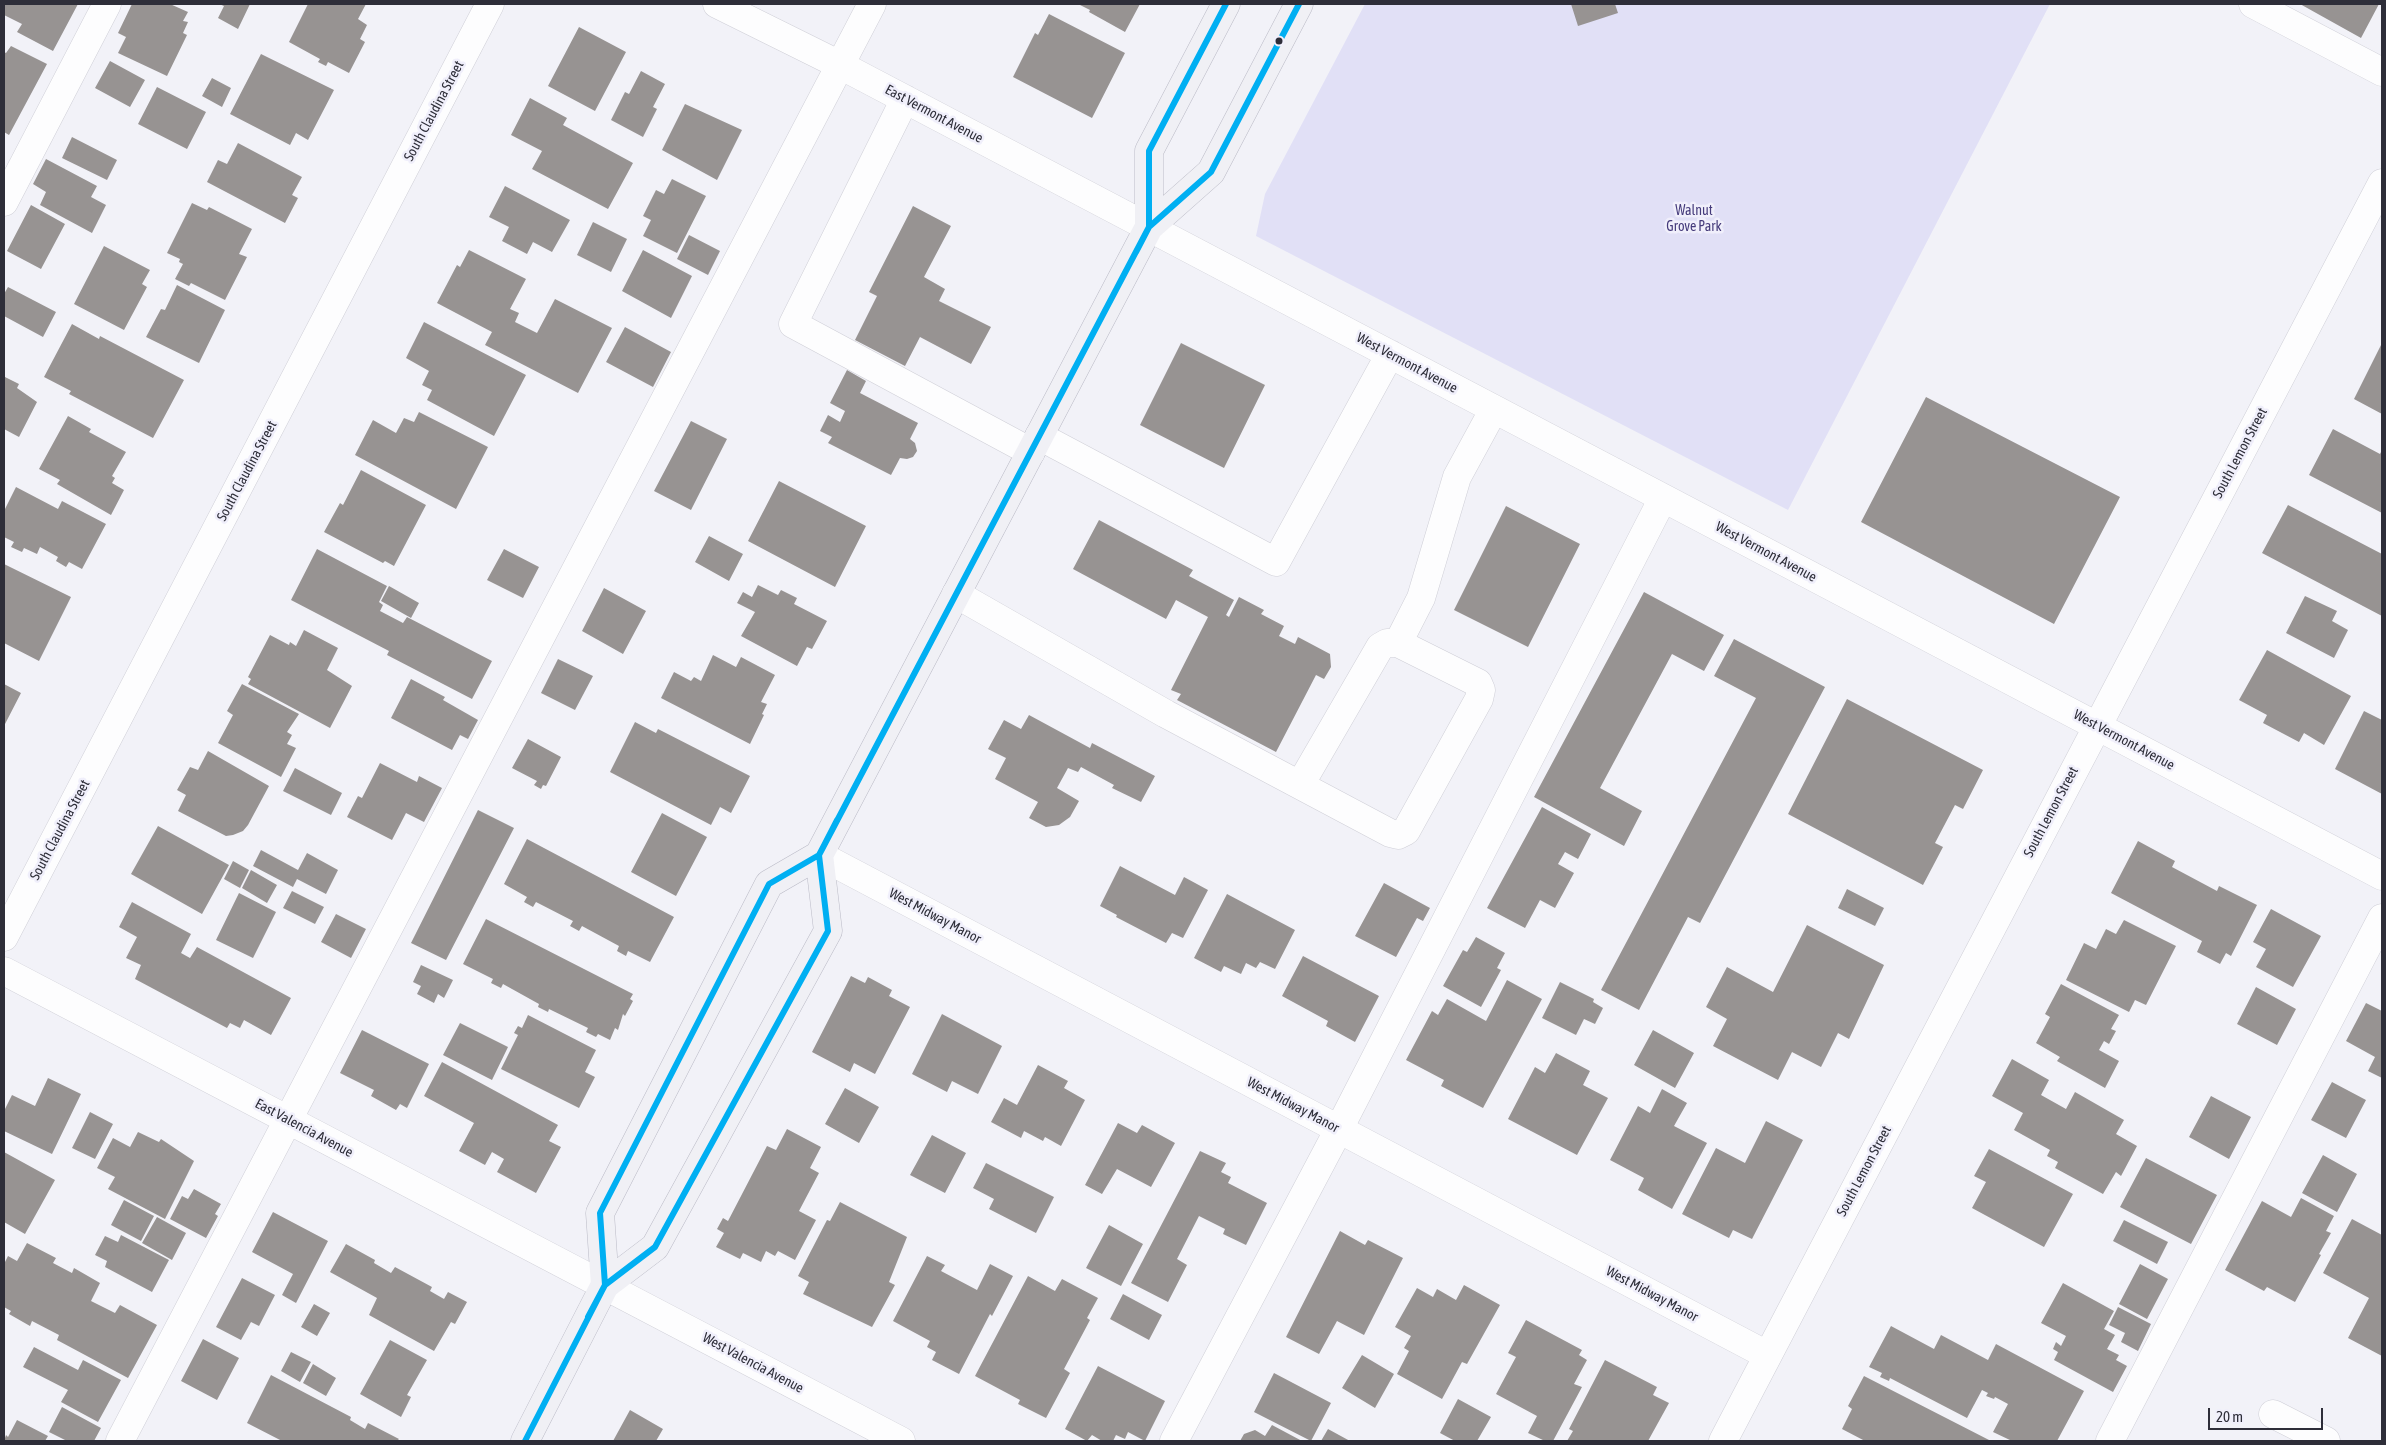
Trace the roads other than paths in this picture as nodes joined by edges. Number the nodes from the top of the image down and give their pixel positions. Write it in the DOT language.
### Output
graph roads {
  1 [pos="107,4"];
  2 [pos="490,4"];
  3 [pos="717,4"];
  4 [pos="872,4"];
  5 [pos="1226,4"];
  6 [pos="1299,4"];
  7 [pos="2253,4"];
  8 [pos="840,65"];
  9 [pos="2382,72"];
  10 [pos="905,99"];
  11 [pos="2382,183"];
  12 [pos="4,202"];
  13 [pos="1149,227"];
  14 [pos="1390,354"];
  15 [pos="1494,409"];
  16 [pos="1035,444"];
  17 [pos="1664,498"];
  18 [pos="956,594"];
  19 [pos="1398,643"];
  20 [pos="2096,726"];
  21 [pos="1300,785"];
  22 [pos="819,855"];
  23 [pos="2382,876"];
  24 [pos="2382,918"];
  25 [pos="4,937"];
  26 [pos="4,971"];
  27 [pos="288,1119"];
  28 [pos="1339,1129"];
  29 [pos="605,1285"];
  30 [pos="1768,1355"];
  31 [pos="2273,1414"];
  32 [pos="120,1441"];
  33 [pos="525,1441"];
  34 [pos="901,1441"];
  35 [pos="1174,1441"];
  36 [pos="1722,1441"];
  37 [pos="2110,1441"];
  38 [pos="2326,1441"];
  1 -- 12 [label="street"];
  2 -- 25 [label="street, South Claudina Street"];
  3 -- 8 [label="street, East Vermont Avenue"];
  4 -- 8 [label="street"];
  5 -- 13 [label="main road"];
  6 -- 13 [label="main road"];
  7 -- 9 [label="street"];
  8 -- 10 [label="street, East Vermont Avenue"];
  8 -- 27 [label="street"];
  10 -- 13 [label="street, East Vermont Avenue"];
  10 -- 16 [label="street"];
  11 -- 20 [label="street, South Lemon Street"];
  13 -- 14 [label="street, West Vermont Avenue"];
  13 -- 16 [label="main road"];
  14 -- 15 [label="street, West Vermont Avenue"];
  14 -- 16 [label="street"];
  15 -- 17 [label="street, West Vermont Avenue"];
  15 -- 19 [label="street"];
  16 -- 18 [label="main road"];
  17 -- 20 [label="street, West Vermont Avenue"];
  17 -- 28 [label="street"];
  18 -- 21 [label="street"];
  18 -- 22 [label="main road"];
  19 -- 21 [label="street"];
  19 -- 21 [label="street"];
  20 -- 23 [label="street, West Vermont Avenue"];
  20 -- 30 [label="street, South Lemon Street"];
  22 -- 28 [label="street, West Midway Manor"];
  22 -- 29 [label="main road"];
  22 -- 29 [label="main road"];
  24 -- 37 [label="street"];
  26 -- 27 [label="street, East Valencia Avenue"];
  27 -- 29 [label="street, East Valencia Avenue"];
  27 -- 32 [label="street"];
  28 -- 30 [label="street, West Midway Manor"];
  28 -- 35 [label="street"];
  29 -- 33 [label="main road"];
  29 -- 34 [label="street, West Valencia Avenue"];
  30 -- 36 [label="street, South Lemon Street"];
  31 -- 38 [label="street"];
}
